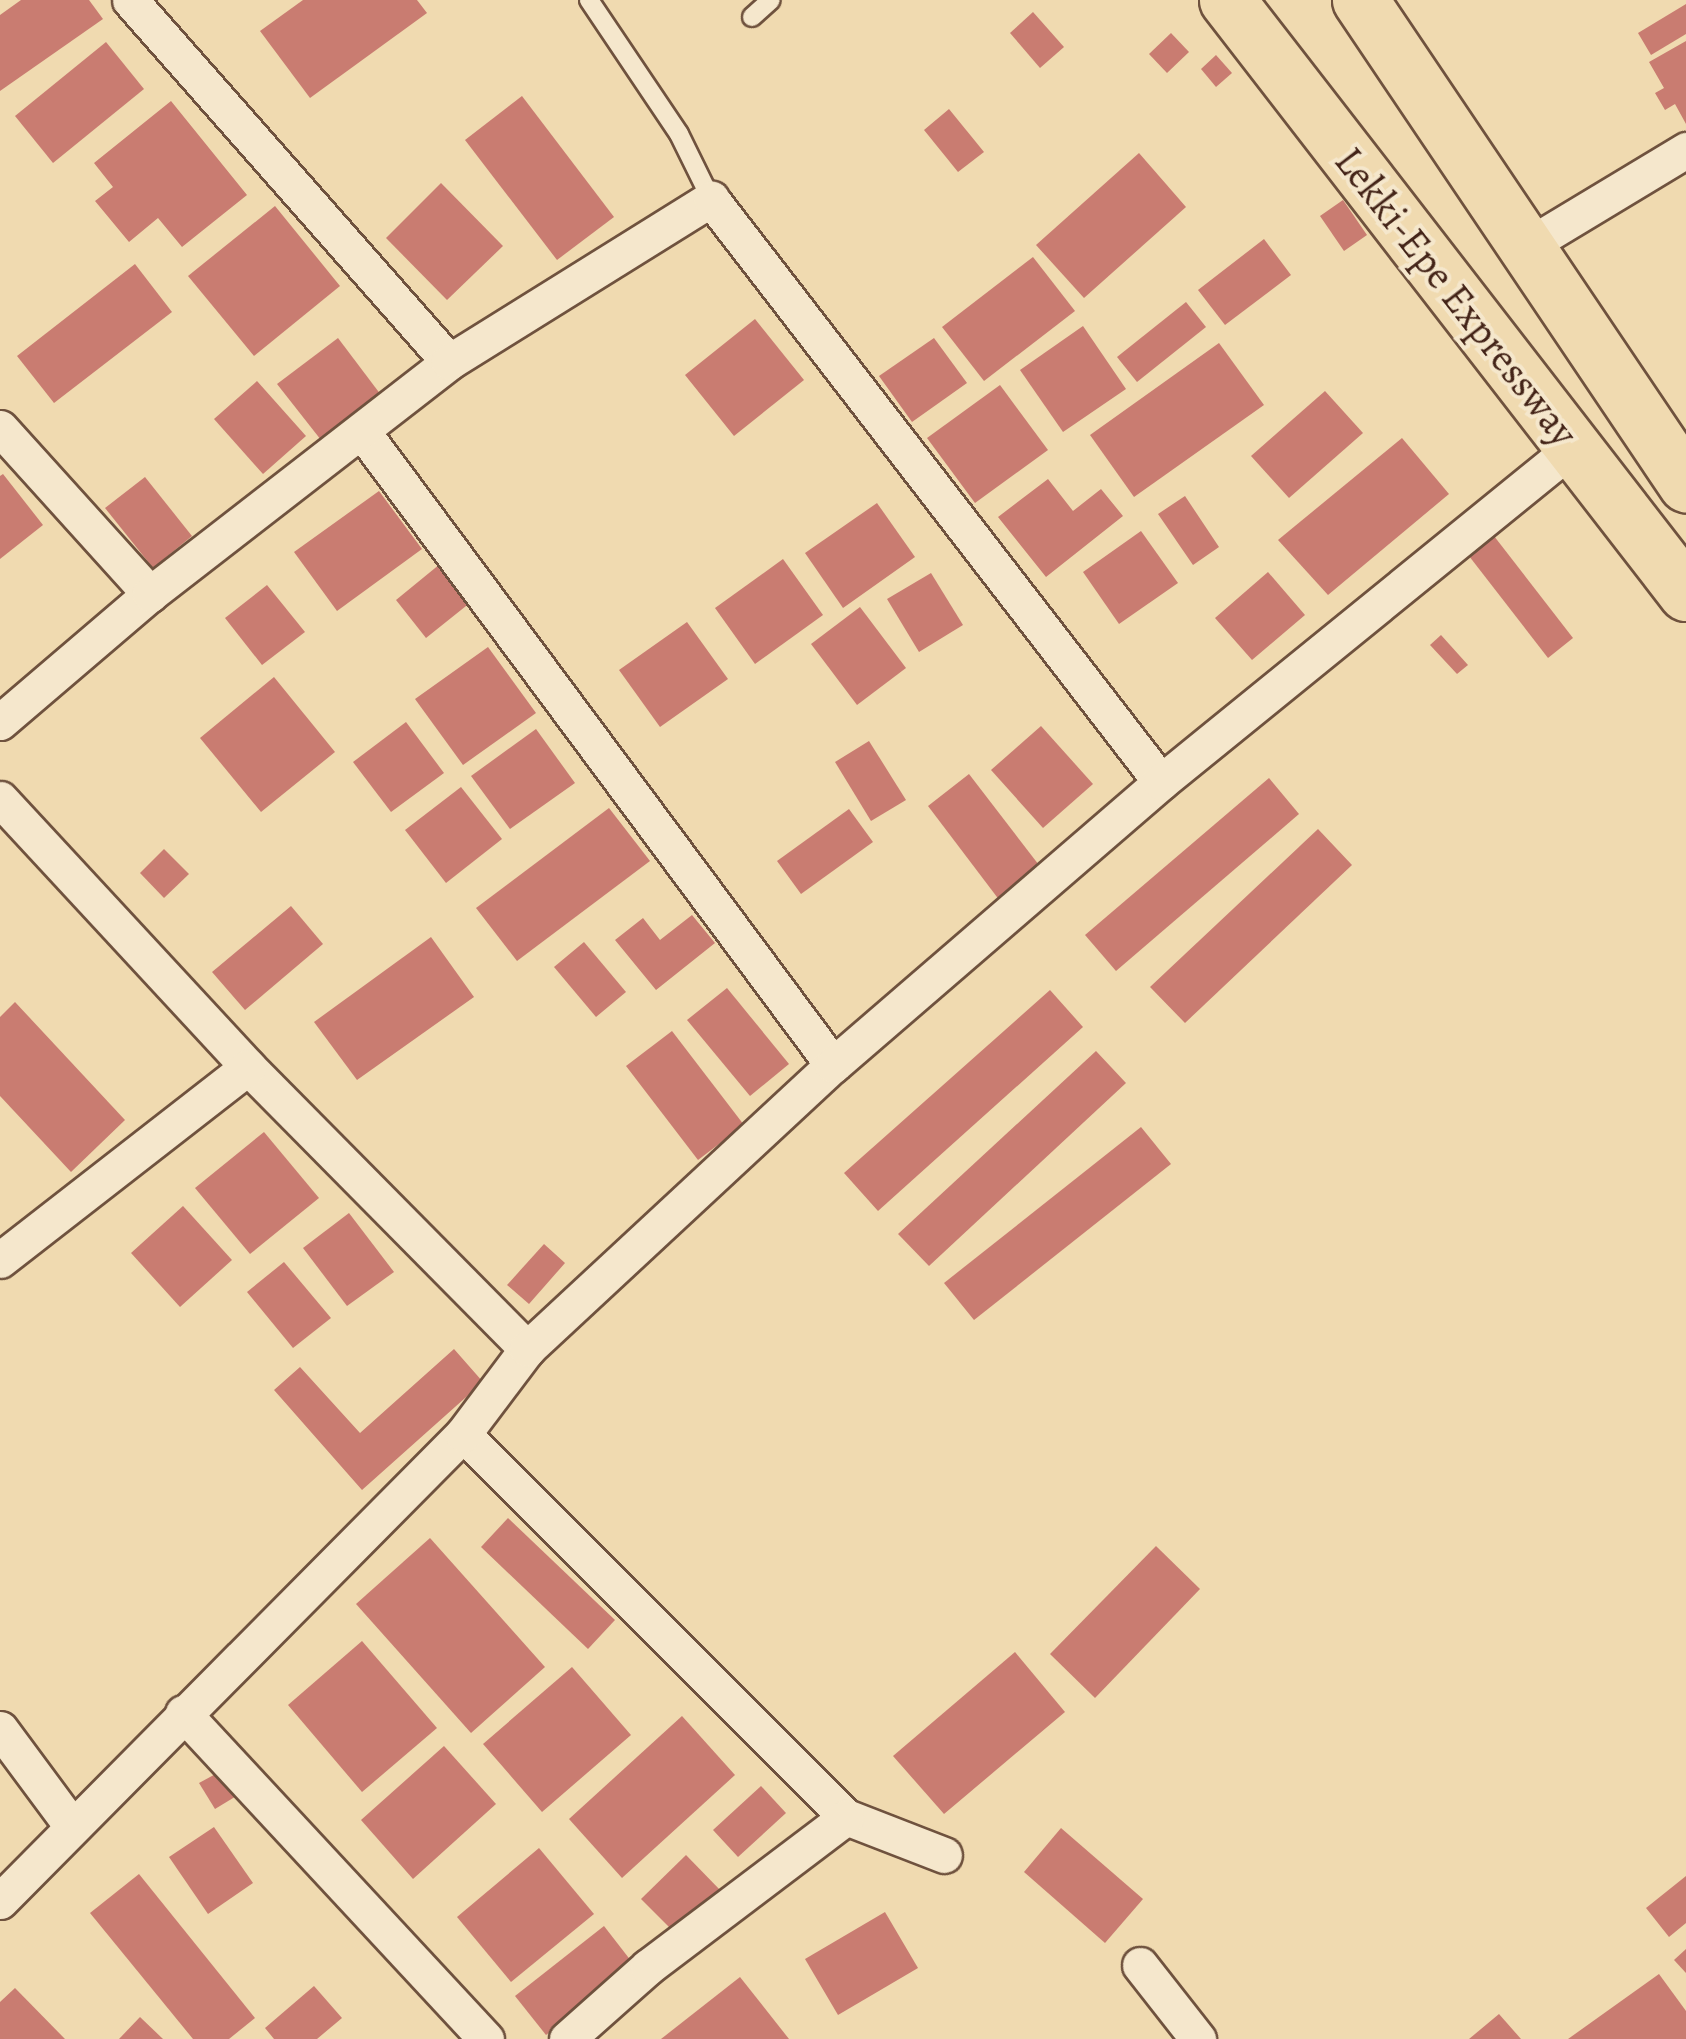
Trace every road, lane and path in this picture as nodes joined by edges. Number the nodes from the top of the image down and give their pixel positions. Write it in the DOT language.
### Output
graph roads {
  1 [pos="130,0"];
  2 [pos="589,0"];
  3 [pos="771,0"];
  4 [pos="1226,0"];
  5 [pos="1360,0"];
  6 [pos="752,17"];
  7 [pos="1686,150"];
  8 [pos="711,199"];
  9 [pos="1526,246"];
  10 [pos="448,362"];
  11 [pos="1636,412"];
  12 [pos="0,428"];
  13 [pos="364,434"];
  14 [pos="1686,438"];
  15 [pos="1572,448"];
  16 [pos="1686,484"];
  17 [pos="1686,593"];
  18 [pos="150,594"];
  19 [pos="0,722"];
  20 [pos="1161,782"];
  21 [pos="0,799"];
  22 [pos="833,1064"];
  23 [pos="248,1068"];
  24 [pos="0,1260"];
  25 [pos="527,1350"];
  26 [pos="463,1434"];
  27 [pos="183,1713"];
  28 [pos="0,1729"];
  29 [pos="846,1818"];
  30 [pos="71,1824"];
  31 [pos="944,1855"];
  32 [pos="0,1901"];
  33 [pos="1140,1965"];
  34 [pos="486,2039"];
  35 [pos="567,2039"];
  36 [pos="1198,2039"];
  1 -- 10 [label="street"];
  2 -- 8 [label="lane"];
  3 -- 6 [label="lane"];
  4 -- 15 [label="highway, Lekki-Epe Expressway"];
  5 -- 9 [label="highway, Lekki-Epe Expressway"];
  7 -- 9 [label="street"];
  8 -- 10 [label="street"];
  8 -- 20 [label="street"];
  9 -- 11 [label="highway, Lekki-Epe Expressway"];
  10 -- 13 [label="street"];
  11 -- 14 [label="street"];
  11 -- 16 [label="highway, Lekki-Epe Expressway"];
  12 -- 18 [label="street"];
  13 -- 18 [label="street"];
  13 -- 22 [label="street"];
  15 -- 17 [label="highway, Lekki-Epe Expressway"];
  15 -- 20 [label="street"];
  18 -- 19 [label="street"];
  20 -- 22 [label="street"];
  21 -- 23 [label="street"];
  22 -- 25 [label="street"];
  23 -- 24 [label="street"];
  23 -- 25 [label="street"];
  25 -- 26 [label="street"];
  26 -- 27 [label="street"];
  26 -- 29 [label="street"];
  27 -- 30 [label="street"];
  27 -- 34 [label="street"];
  28 -- 30 [label="street"];
  29 -- 31 [label="street"];
  29 -- 35 [label="street"];
  30 -- 32 [label="street"];
  33 -- 36 [label="street"];
}
